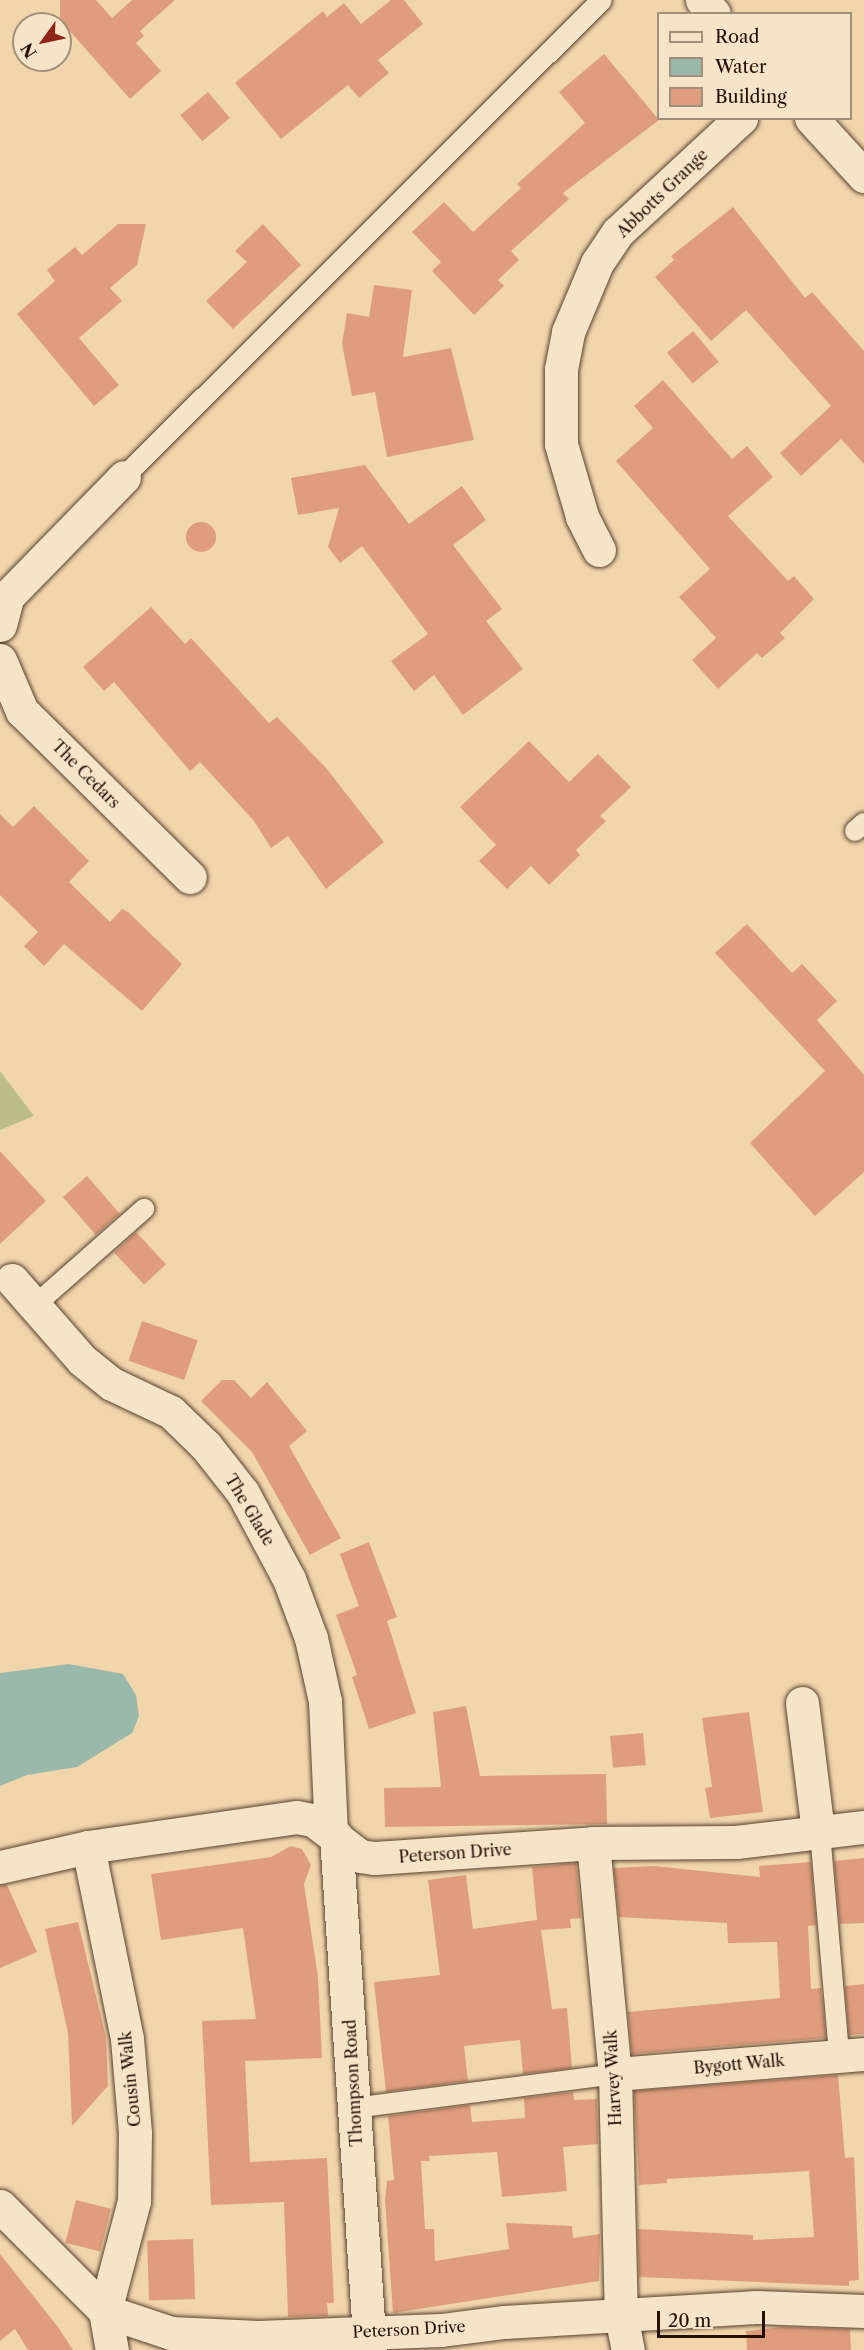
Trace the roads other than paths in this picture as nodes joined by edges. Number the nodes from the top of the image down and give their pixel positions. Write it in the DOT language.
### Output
graph roads {
  1 [pos="602,0"];
  2 [pos="702,0"];
  3 [pos="712,12"];
  4 [pos="739,120"];
  5 [pos="813,120"];
  6 [pos="864,176"];
  7 [pos="124,477"];
  8 [pos="599,549"];
  9 [pos="0,625"];
  10 [pos="0,660"];
  11 [pos="190,877"];
  12 [pos="144,1209"];
  13 [pos="12,1280"];
  14 [pos="34,1306"];
  15 [pos="802,1703"];
  16 [pos="864,1827"];
  17 [pos="819,1832"];
  18 [pos="333,1834"];
  19 [pos="593,1843"];
  20 [pos="88,1847"];
  21 [pos="0,1867"];
  22 [pos="858,2055"];
  23 [pos="615,2074"];
  24 [pos="354,2108"];
  25 [pos="0,2206"];
  26 [pos="105,2311"];
  27 [pos="864,2311"];
  28 [pos="621,2314"];
  29 [pos="369,2340"];
  30 [pos="112,2350"];
  31 [pos="628,2350"];
  1 -- 7 [label="lane"];
  2 -- 3 [label="street"];
  4 -- 8 [label="street, Abbotts Grange"];
  5 -- 6 [label="street"];
  7 -- 9 [label="street"];
  10 -- 11 [label="street, The Cedars"];
  12 -- 14 [label="lane"];
  13 -- 14 [label="street, The Glade"];
  14 -- 18 [label="street, The Glade"];
  15 -- 17 [label="street"];
  16 -- 17 [label="street, Peterson Drive"];
  17 -- 19 [label="street, Peterson Drive"];
  17 -- 22 [label="lane"];
  18 -- 19 [label="street, Peterson Drive"];
  18 -- 20 [label="street, Peterson Drive"];
  18 -- 24 [label="street, Thompson Road"];
  19 -- 23 [label="street, Harvey Walk"];
  20 -- 21 [label="street, Peterson Drive"];
  20 -- 26 [label="street, Cousin Walk"];
  22 -- 23 [label="street, Bygott Walk"];
  23 -- 24 [label="lane"];
  23 -- 28 [label="street, Harvey Walk"];
  24 -- 29 [label="street, Thompson Road"];
  25 -- 26 [label="street, Peterson Drive"];
  26 -- 29 [label="street, Peterson Drive"];
  26 -- 30 [label="street"];
  27 -- 28 [label="street, Peterson Drive"];
  28 -- 29 [label="street, Peterson Drive"];
  28 -- 31 [label="street, Harvey Walk"];
}
